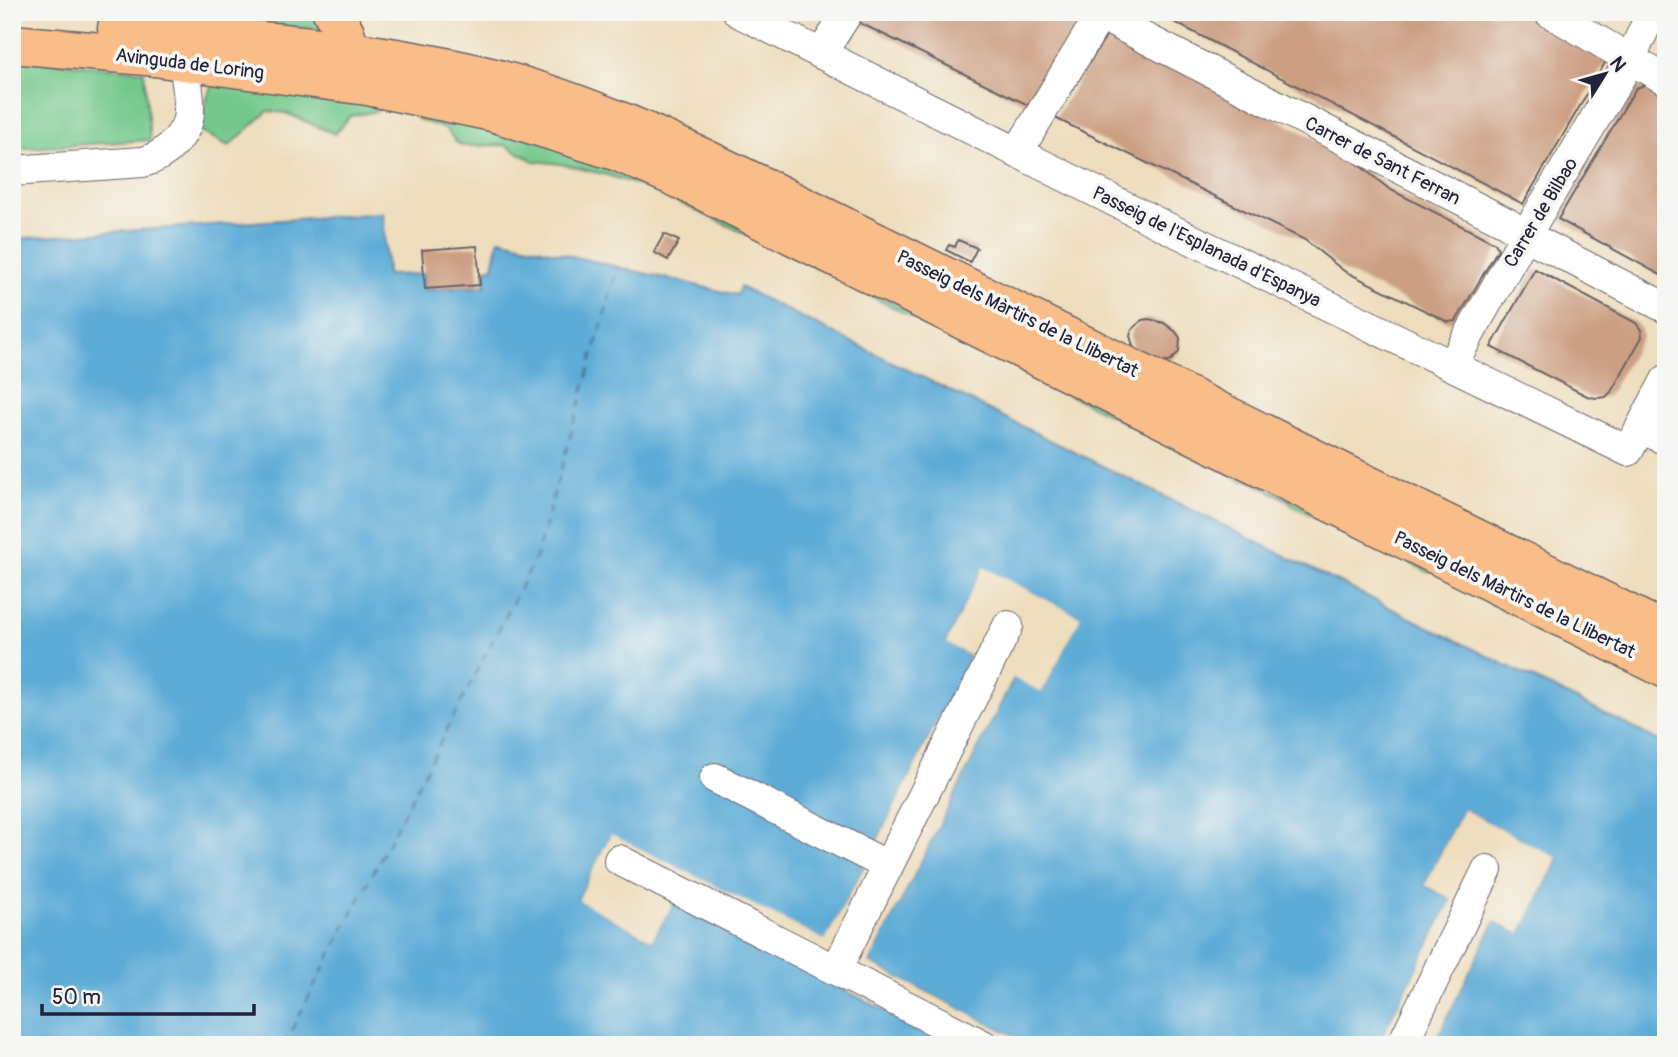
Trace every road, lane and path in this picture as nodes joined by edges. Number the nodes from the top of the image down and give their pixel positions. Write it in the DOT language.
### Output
graph roads {
  1 [pos="332,12"];
  2 [pos="738,12"];
  3 [pos="848,12"];
  4 [pos="1549,12"];
  5 [pos="1652,12"];
  6 [pos="1099,13"];
  7 [pos="12,18"];
  8 [pos="191,36"];
  9 [pos="12,44"];
  10 [pos="350,50"];
  11 [pos="821,54"];
  12 [pos="1630,60"];
  13 [pos="1666,80"];
  14 [pos="367,86"];
  15 [pos="1017,153"];
  16 [pos="12,171"];
  17 [pos="1525,235"];
  18 [pos="1666,308"];
  19 [pos="1452,365"];
  20 [pos="1666,380"];
  21 [pos="1653,434"];
  22 [pos="1008,626"];
  23 [pos="1666,632"];
  24 [pos="1666,668"];
  25 [pos="715,778"];
  26 [pos="619,860"];
  27 [pos="888,866"];
  28 [pos="1487,870"];
  29 [pos="836,970"];
  30 [pos="983,1045"];
  31 [pos="1402,1045"];
  1 -- 10 [label="main road"];
  2 -- 11 [label="street, Passeig de l'Esplanada d'Espanya"];
  3 -- 11 [label="street"];
  4 -- 12 [label="street"];
  5 -- 12 [label="street, Carrer de Bilbao"];
  6 -- 15 [label="street"];
  6 -- 17 [label="street, Carrer de Sant Ferran"];
  7 -- 8 [label="main road, Avinguda de Loring"];
  8 -- 9 [label="main road, Avinguda de Loring"];
  8 -- 10 [label="main road, Avinguda de Loring"];
  8 -- 14 [label="main road, Avinguda de Loring"];
  8 -- 16 [label="street"];
  10 -- 23 [label="main road, Passeig dels Màrtirs de la Llibertat"];
  11 -- 15 [label="street, Passeig de l'Esplanada d'Espanya"];
  12 -- 13 [label="street"];
  12 -- 17 [label="street, Carrer de Bilbao"];
  14 -- 24 [label="main road, Passeig dels Màrtirs de la Llibertat"];
  15 -- 19 [label="street, Passeig de l'Esplanada d'Espanya"];
  17 -- 18 [label="street, Carrer de Sant Ferran"];
  17 -- 19 [label="street, Carrer de Bilbao"];
  19 -- 21 [label="street, Passeig de l'Esplanada d'Espanya"];
  20 -- 21 [label="street"];
  22 -- 27 [label="street"];
  25 -- 27 [label="street"];
  26 -- 29 [label="street"];
  27 -- 29 [label="street"];
  28 -- 31 [label="street"];
  29 -- 30 [label="street"];
}
